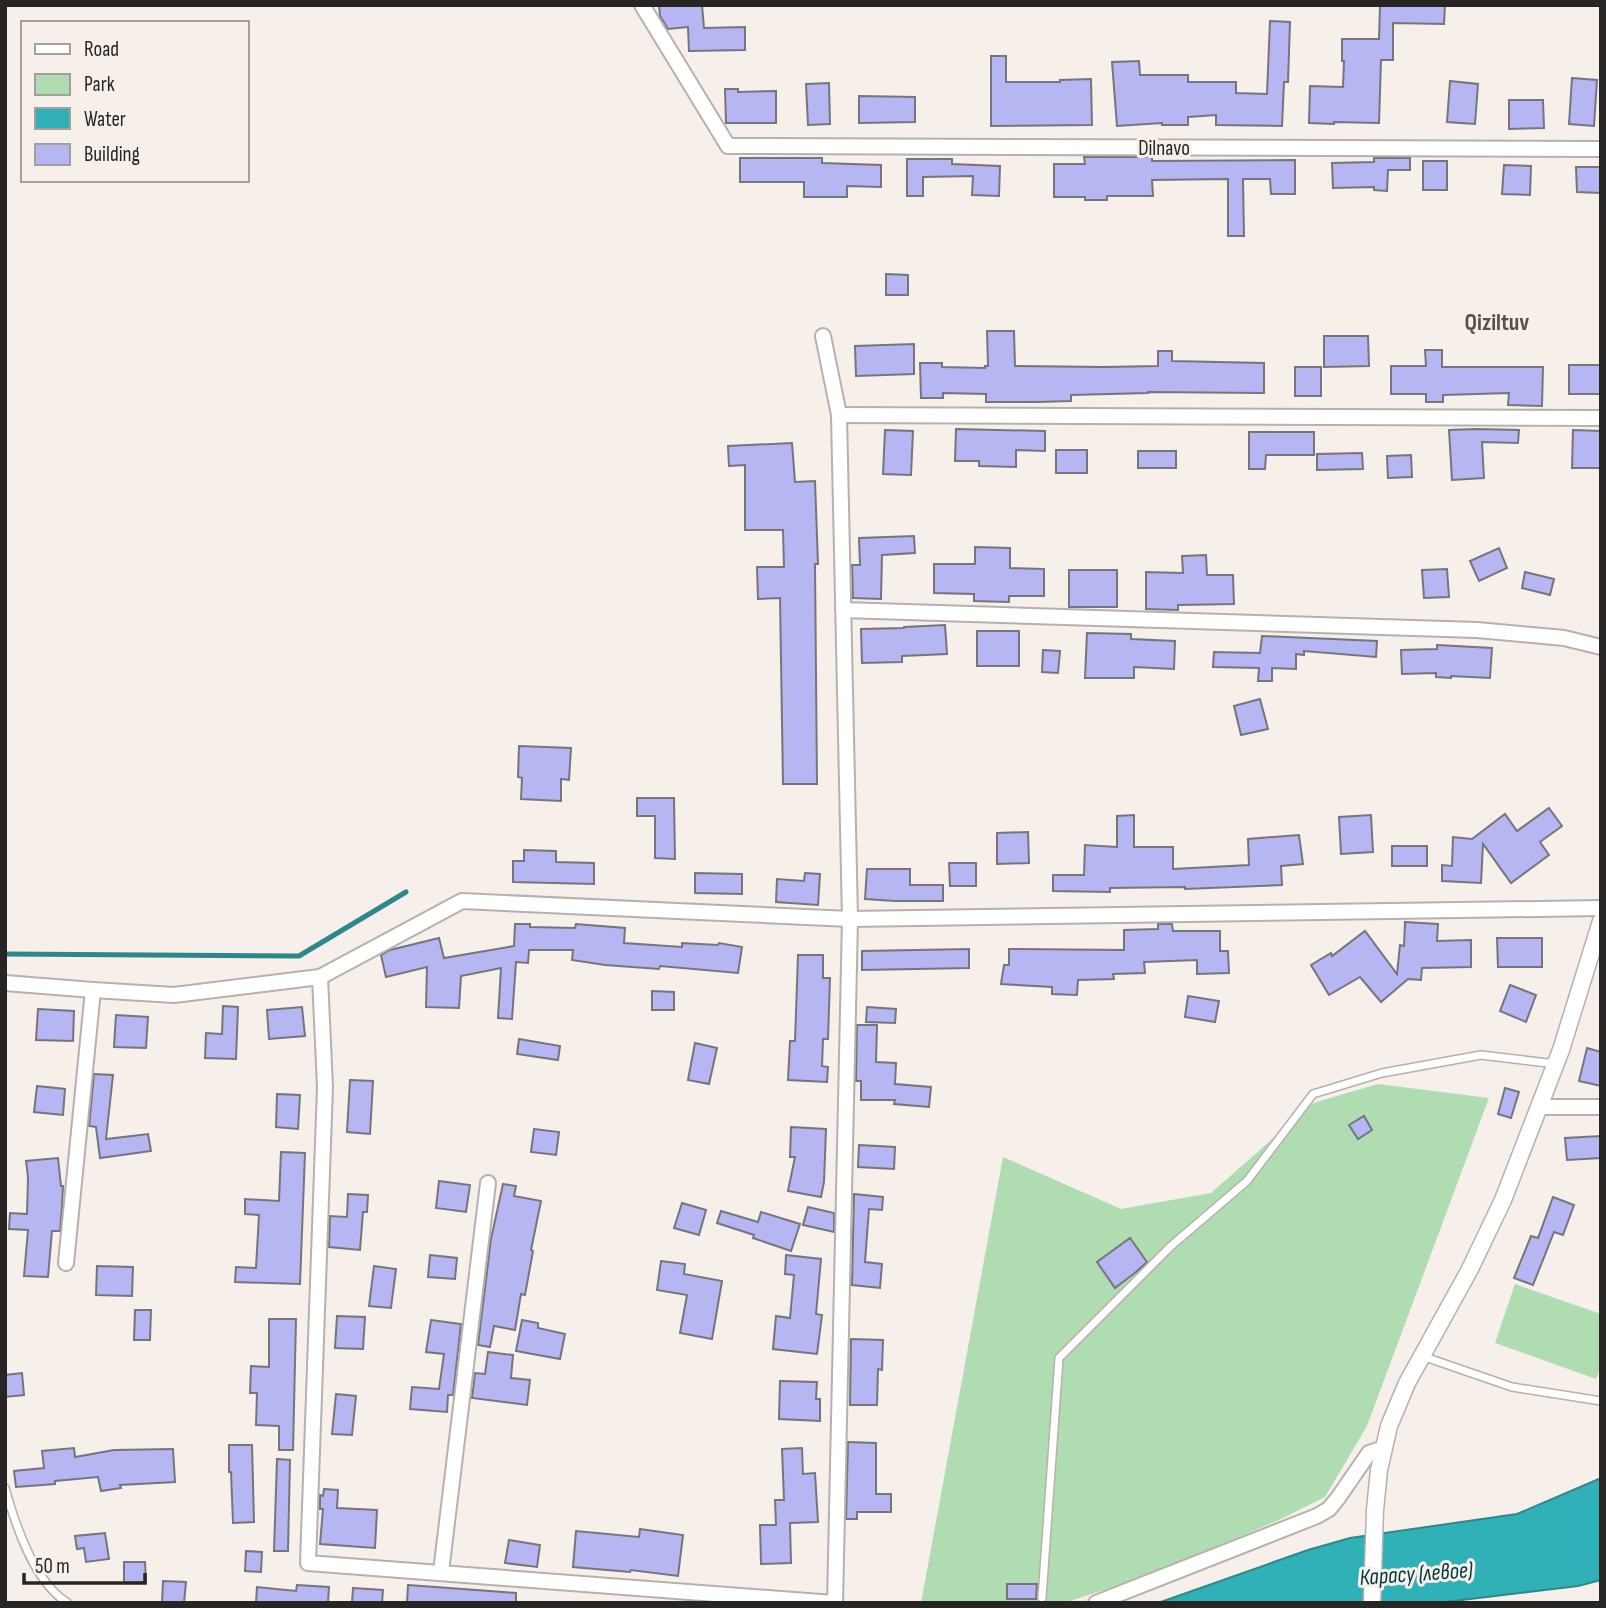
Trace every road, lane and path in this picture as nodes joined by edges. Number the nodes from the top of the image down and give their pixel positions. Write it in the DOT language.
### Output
graph roads {
  1 [pos="642,5"];
  2 [pos="1601,149"];
  3 [pos="823,336"];
  4 [pos="839,415"];
  5 [pos="1601,418"];
  6 [pos="844,610"];
  7 [pos="1601,647"];
  8 [pos="1601,908"];
  9 [pos="850,919"];
  10 [pos="1601,921"];
  11 [pos="320,976"];
  12 [pos="5,983"];
  13 [pos="93,990"];
  14 [pos="1556,1064"];
  15 [pos="1539,1107"];
  16 [pos="1601,1107"];
  17 [pos="488,1183"];
  18 [pos="66,1263"];
  19 [pos="1421,1356"];
  20 [pos="1601,1401"];
  21 [pos="1384,1448"];
  22 [pos="5,1488"];
  23 [pos="441,1572"];
  24 [pos="1042,1598"];
  25 [pos="68,1603"];
  26 [pos="834,1603"];
  27 [pos="1096,1603"];
  28 [pos="1372,1603"];
  1 -- 2 [label="street, Dilnavo"];
  3 -- 4 [label="street"];
  4 -- 5 [label="street"];
  4 -- 6 [label="street"];
  6 -- 7 [label="street"];
  6 -- 9 [label="street"];
  8 -- 9 [label="street"];
  9 -- 11 [label="street"];
  9 -- 26 [label="street"];
  10 -- 14 [label="street"];
  11 -- 13 [label="street"];
  11 -- 23 [label="street"];
  12 -- 13 [label="street"];
  13 -- 18 [label="street"];
  14 -- 15 [label="street"];
  14 -- 24 [label="lane"];
  15 -- 16 [label="street"];
  15 -- 19 [label="street"];
  17 -- 23 [label="street"];
  19 -- 20 [label="lane"];
  19 -- 21 [label="street"];
  21 -- 27 [label="street"];
  21 -- 28 [label="street"];
  22 -- 25 [label="lane"];
  23 -- 26 [label="street"];
}
